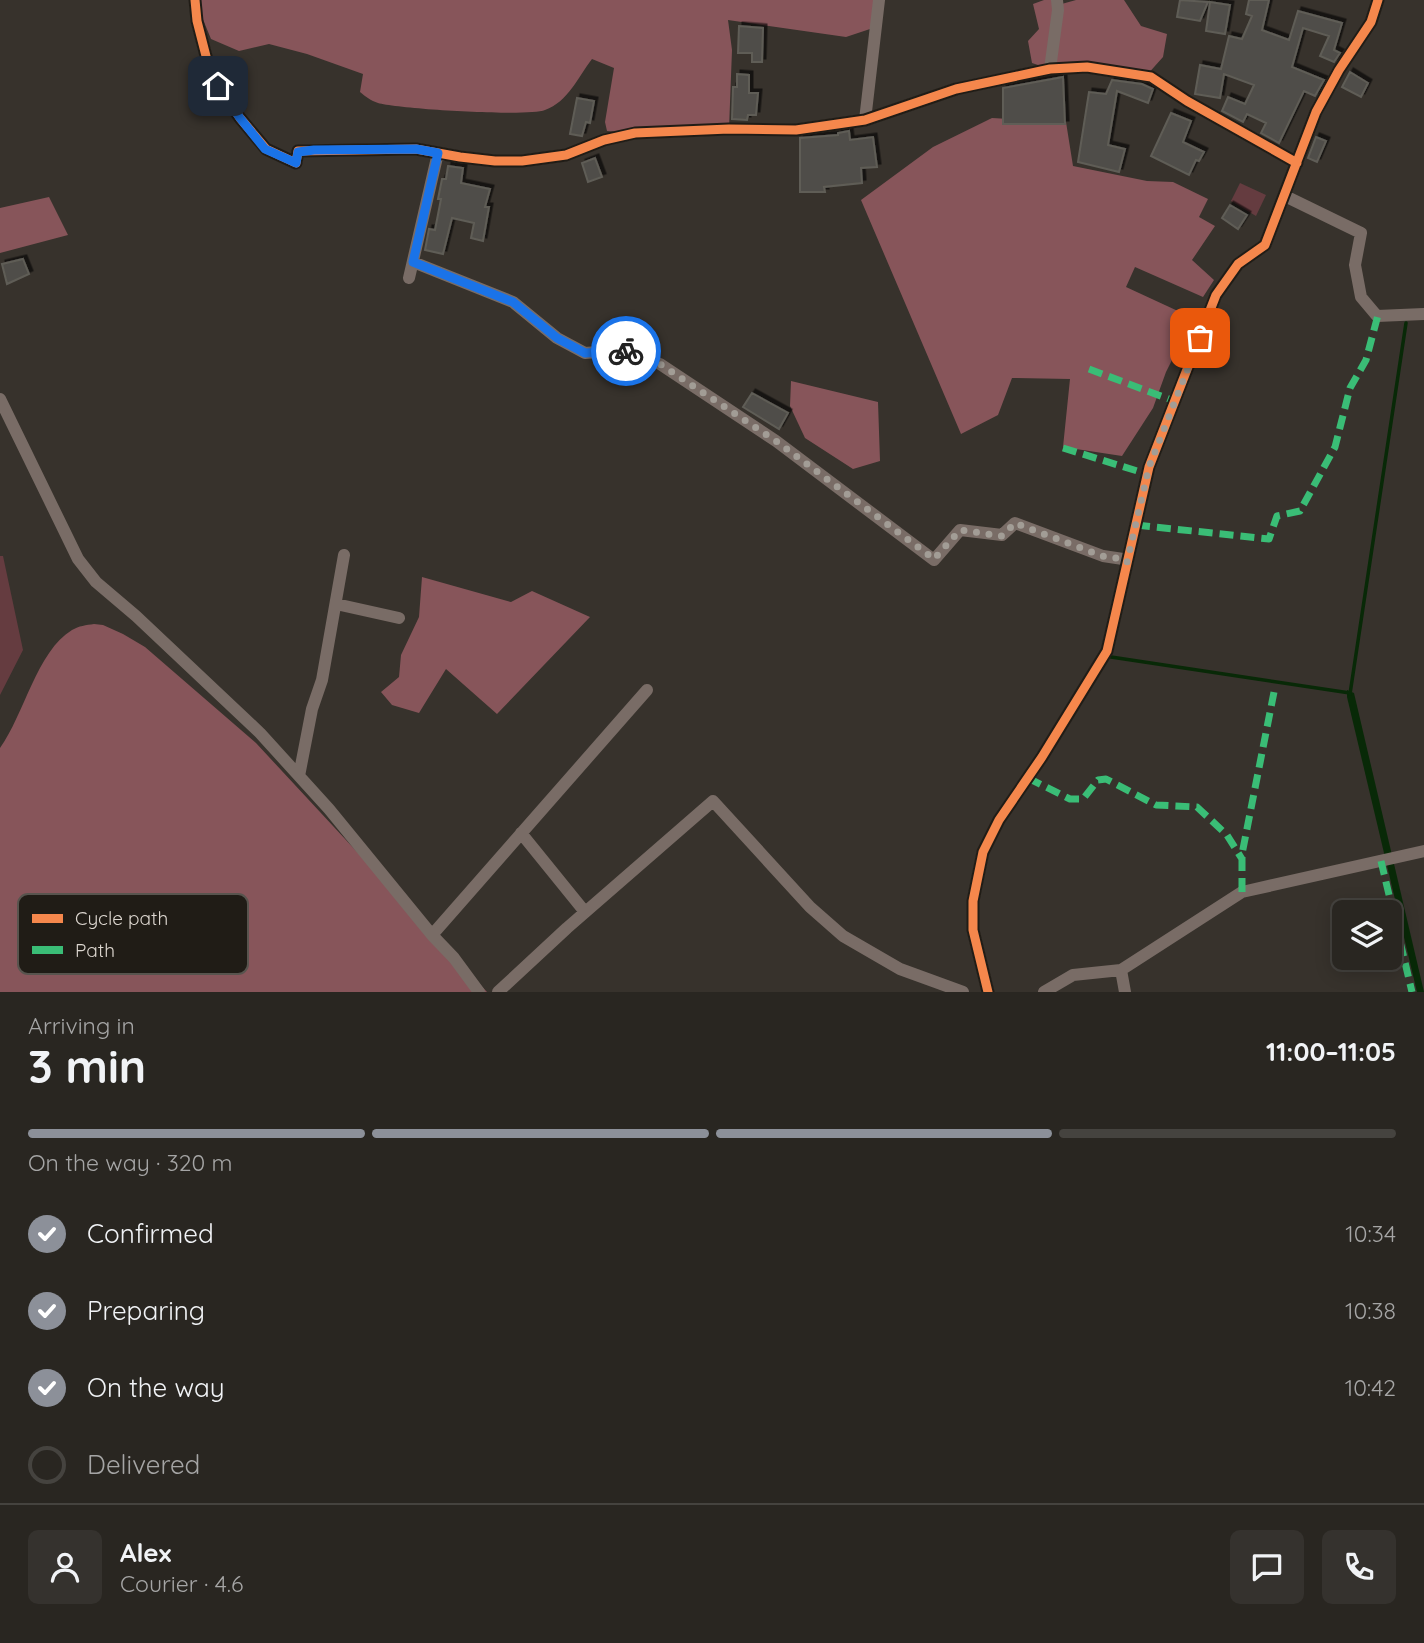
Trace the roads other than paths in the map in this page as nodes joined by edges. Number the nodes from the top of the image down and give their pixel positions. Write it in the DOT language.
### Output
graph roads {
  1 [pos="195,0"];
  2 [pos="880,0"];
  3 [pos="1057,0"];
  4 [pos="1378,0"];
  5 [pos="1050,69"];
  6 [pos="865,120"];
  7 [pos="438,153"];
  8 [pos="1297,163"];
  9 [pos="1285,196"];
  10 [pos="413,262"];
  11 [pos="409,278"];
  12 [pos="1424,314"];
  13 [pos="0,399"];
  14 [pos="344,555"];
  15 [pos="1127,562"];
  16 [pos="335,604"];
  17 [pos="399,618"];
  18 [pos="647,690"];
  19 [pos="299,776"];
  20 [pos="521,833"];
  21 [pos="1424,851"];
  22 [pos="585,912"];
  23 [pos="432,935"];
  24 [pos="1121,970"];
  25 [pos="480,992"];
  26 [pos="498,992"];
  27 [pos="963,992"];
  28 [pos="988,992"];
  29 [pos="1044,992"];
  30 [pos="1125,992"];
  1 -- 7 [label="street"];
  2 -- 6 [label="street"];
  3 -- 5 [label="street"];
  4 -- 8 [label="street"];
  5 -- 6 [label="street"];
  5 -- 8 [label="street"];
  6 -- 7 [label="street"];
  7 -- 10 [label="street"];
  8 -- 9 [label="street"];
  9 -- 12 [label="street"];
  9 -- 15 [label="street"];
  10 -- 11 [label="street"];
  10 -- 15 [label="street"];
  13 -- 19 [label="street"];
  14 -- 16 [label="street"];
  15 -- 28 [label="street"];
  16 -- 17 [label="street"];
  16 -- 19 [label="street"];
  18 -- 20 [label="street"];
  19 -- 23 [label="street"];
  20 -- 22 [label="street"];
  20 -- 23 [label="street"];
  21 -- 24 [label="street"];
  22 -- 26 [label="street"];
  22 -- 27 [label="street"];
  23 -- 25 [label="street"];
  24 -- 29 [label="street"];
  24 -- 30 [label="street"];
}
